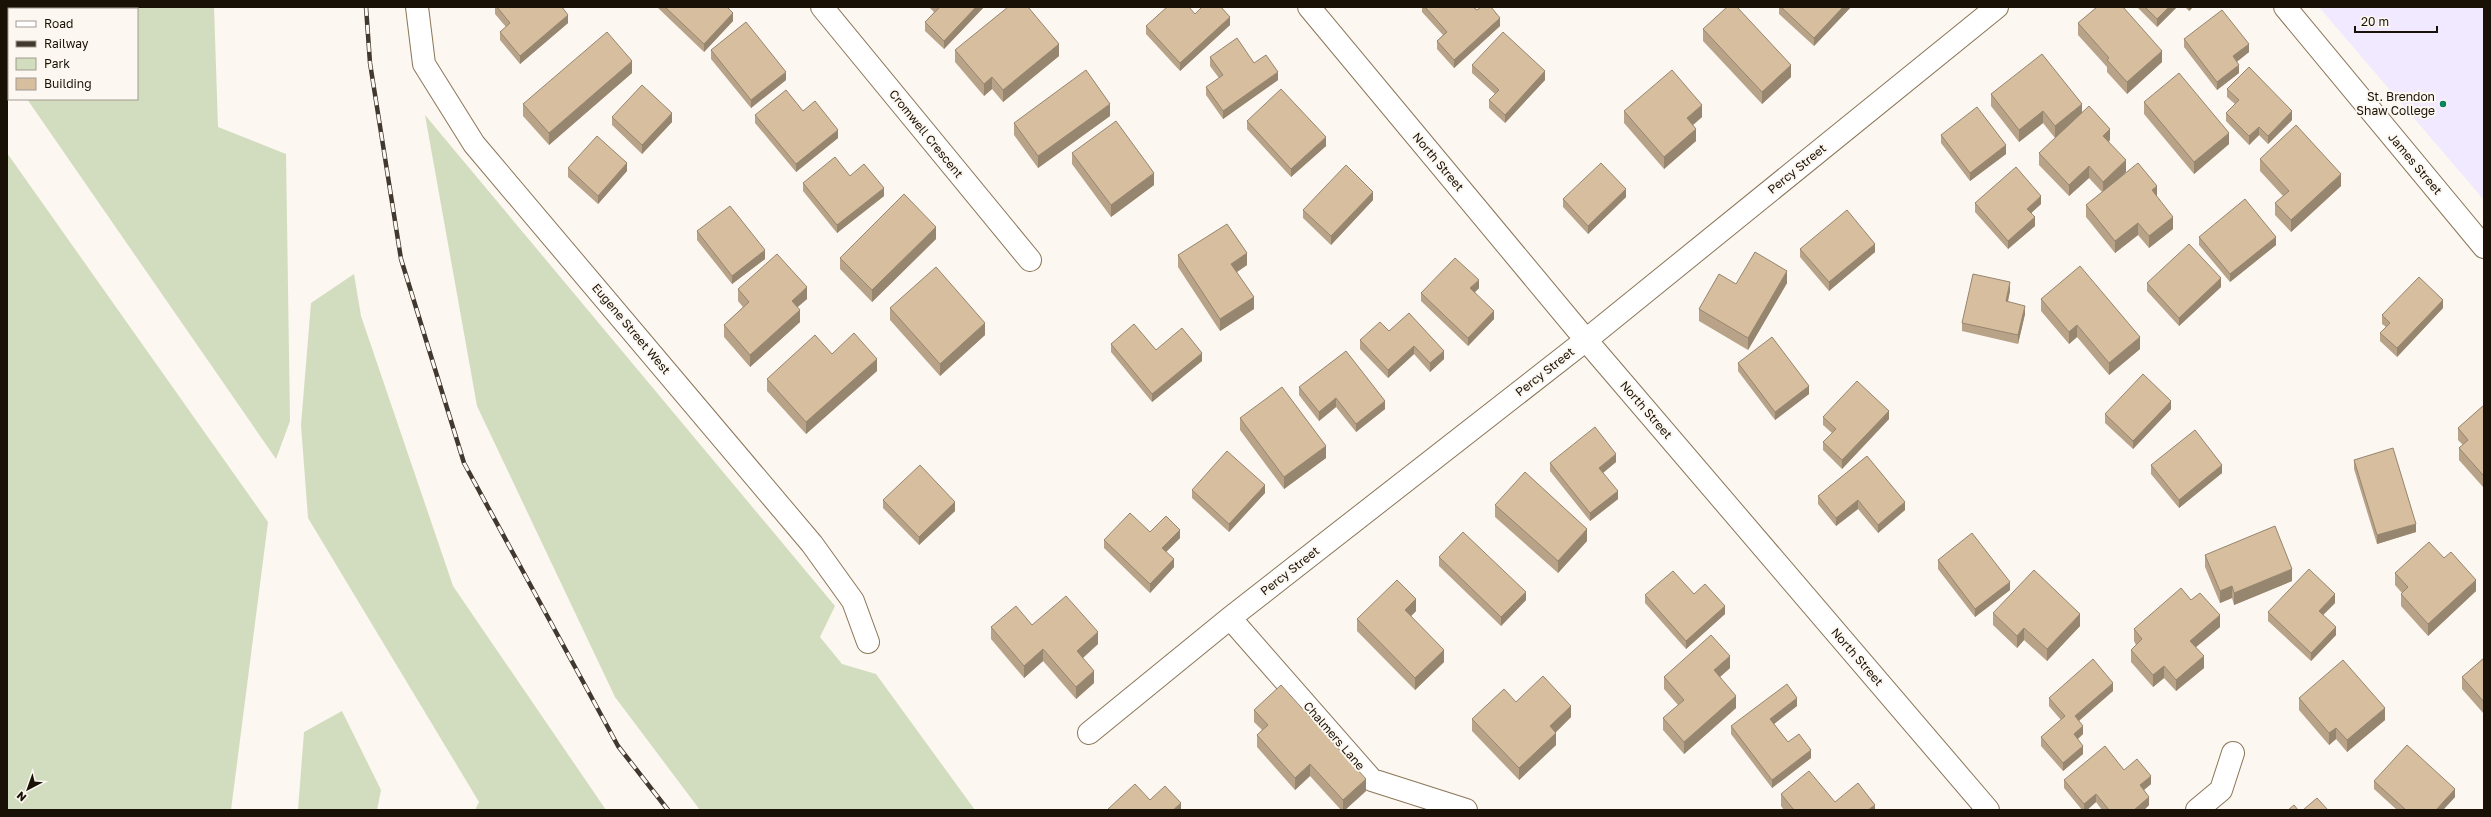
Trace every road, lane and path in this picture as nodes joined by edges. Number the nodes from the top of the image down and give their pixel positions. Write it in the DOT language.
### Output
graph roads {
  1 [pos="417,7"];
  2 [pos="822,7"];
  3 [pos="1310,7"];
  4 [pos="1997,7"];
  5 [pos="2285,7"];
  6 [pos="2484,247"];
  7 [pos="1030,260"];
  8 [pos="1586,340"];
  9 [pos="1230,618"];
  10 [pos="868,642"];
  11 [pos="1089,733"];
  12 [pos="2233,753"];
  13 [pos="1466,810"];
  14 [pos="1988,810"];
  15 [pos="2197,810"];
  1 -- 10 [label="street, Eugene Street West"];
  2 -- 7 [label="street, Cromwell Crescent"];
  3 -- 8 [label="street, North Street"];
  4 -- 8 [label="street, Percy Street"];
  5 -- 6 [label="street, James Street"];
  8 -- 9 [label="street, Percy Street"];
  8 -- 14 [label="street, North Street"];
  9 -- 11 [label="street, Percy Street"];
  9 -- 13 [label="street, Chalmers Lane"];
  12 -- 15 [label="street"];
}
